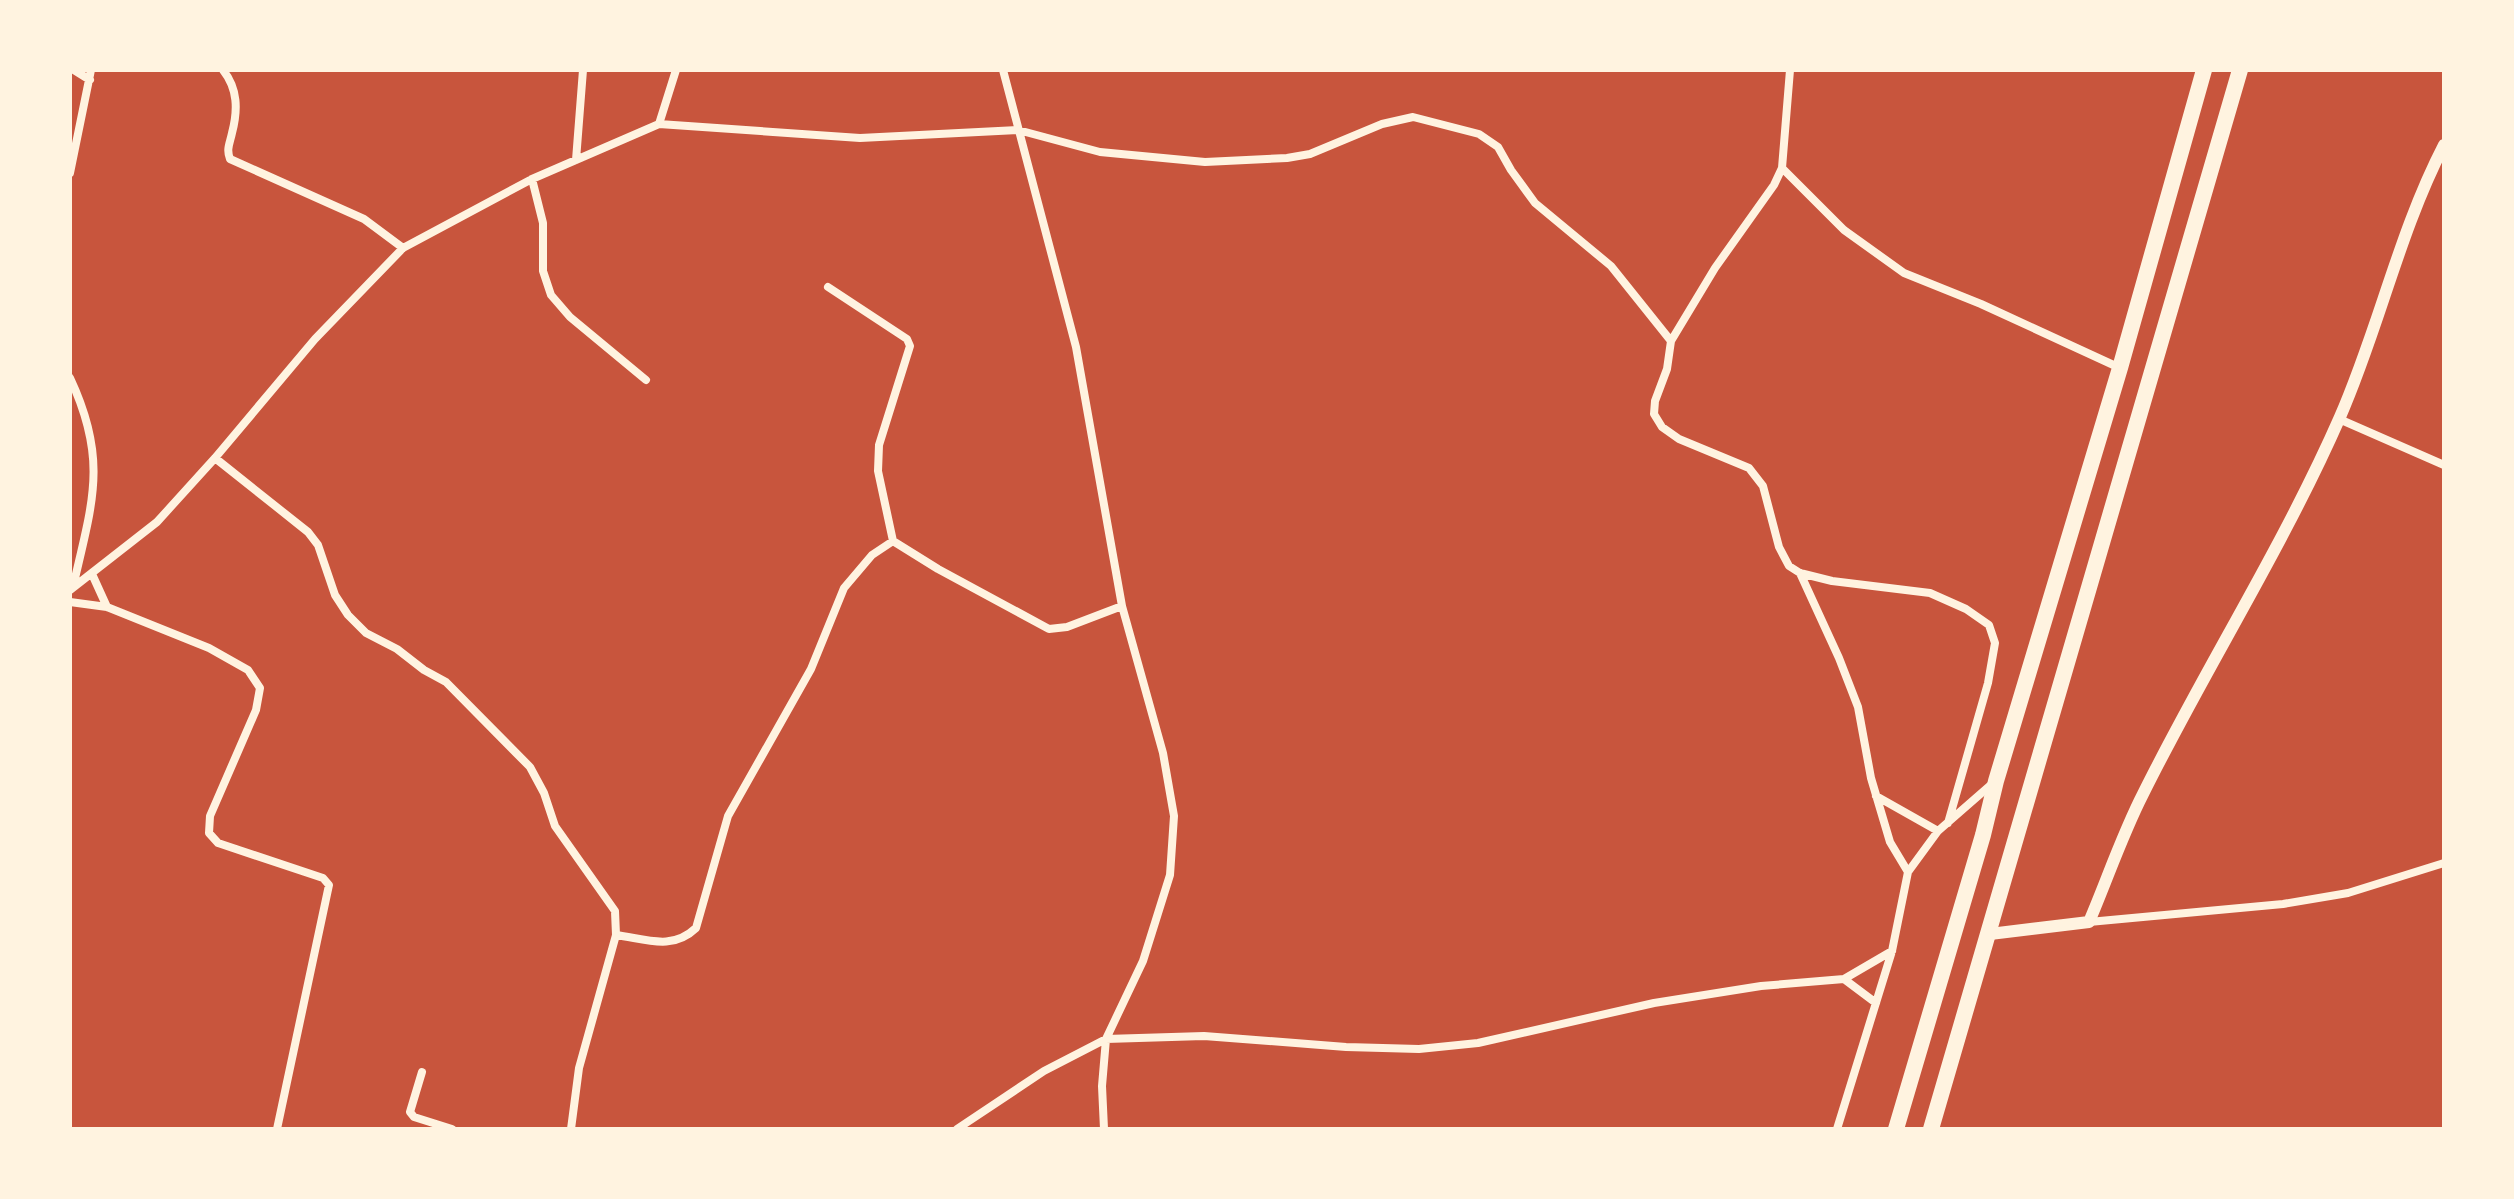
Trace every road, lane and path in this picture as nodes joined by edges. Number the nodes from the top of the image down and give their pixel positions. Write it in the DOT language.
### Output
graph roads {
  1 [pos="74,70"];
  2 [pos="223,70"];
  3 [pos="583,70"];
  4 [pos="676,70"];
  5 [pos="1003,70"];
  6 [pos="1790,70"];
  7 [pos="2204,70"];
  8 [pos="2240,70"];
  9 [pos="91,75"];
  10 [pos="659,124"];
  11 [pos="1018,130"];
  12 [pos="2444,145"];
  13 [pos="576,160"];
  14 [pos="1782,168"];
  15 [pos="70,173"];
  16 [pos="532,179"];
  17 [pos="403,248"];
  18 [pos="828,287"];
  19 [pos="1671,341"];
  20 [pos="2120,368"];
  21 [pos="70,378"];
  22 [pos="646,380"];
  23 [pos="2339,419"];
  24 [pos="215,458"];
  25 [pos="2444,465"];
  26 [pos="893,541"];
  27 [pos="1800,573"];
  28 [pos="92,574"];
  29 [pos="71,589"];
  30 [pos="70,602"];
  31 [pos="1122,606"];
  32 [pos="107,607"];
  33 [pos="1996,781"];
  34 [pos="1876,796"];
  35 [pos="1948,823"];
  36 [pos="1938,831"];
  37 [pos="2444,863"];
  38 [pos="1908,872"];
  39 [pos="2089,922"];
  40 [pos="1990,934"];
  41 [pos="616,935"];
  42 [pos="1892,951"];
  43 [pos="1844,979"];
  44 [pos="1876,1003"];
  45 [pos="1106,1039"];
  46 [pos="422,1072"];
  47 [pos="277,1129"];
  48 [pos="452,1129"];
  49 [pos="571,1129"];
  50 [pos="957,1129"];
  51 [pos="1104,1129"];
  52 [pos="1837,1129"];
  53 [pos="1896,1129"];
  54 [pos="1931,1129"];
  1 -- 9 [label="street"];
  2 -- 17 [label="street"];
  3 -- 13 [label="street"];
  4 -- 10 [label="street"];
  5 -- 11 [label="street"];
  6 -- 14 [label="street"];
  7 -- 20 [label="main road"];
  8 -- 40 [label="main road"];
  9 -- 15 [label="street"];
  10 -- 11 [label="street"];
  10 -- 13 [label="street"];
  11 -- 19 [label="street"];
  11 -- 31 [label="street"];
  12 -- 23 [label="street"];
  13 -- 16 [label="street"];
  14 -- 19 [label="street"];
  14 -- 20 [label="street"];
  16 -- 17 [label="street"];
  16 -- 22 [label="street"];
  17 -- 24 [label="street"];
  18 -- 26 [label="street"];
  19 -- 27 [label="street"];
  20 -- 33 [label="main road"];
  21 -- 29 [label="street"];
  23 -- 25 [label="street"];
  23 -- 39 [label="street"];
  24 -- 28 [label="street"];
  24 -- 41 [label="street"];
  26 -- 31 [label="street"];
  26 -- 41 [label="street"];
  27 -- 34 [label="street"];
  27 -- 35 [label="street"];
  28 -- 29 [label="street"];
  28 -- 32 [label="street"];
  30 -- 32 [label="street"];
  31 -- 45 [label="street"];
  32 -- 47 [label="street"];
  33 -- 35 [label="street"];
  33 -- 53 [label="main road"];
  34 -- 36 [label="street"];
  34 -- 38 [label="street"];
  35 -- 36 [label="street"];
  36 -- 38 [label="street"];
  37 -- 39 [label="street"];
  38 -- 42 [label="street"];
  39 -- 40 [label="street"];
  40 -- 54 [label="main road"];
  41 -- 49 [label="street"];
  42 -- 43 [label="street"];
  42 -- 44 [label="street"];
  43 -- 44 [label="street"];
  43 -- 45 [label="street"];
  44 -- 52 [label="street"];
  45 -- 50 [label="street"];
  45 -- 51 [label="street"];
  46 -- 48 [label="street"];
}
